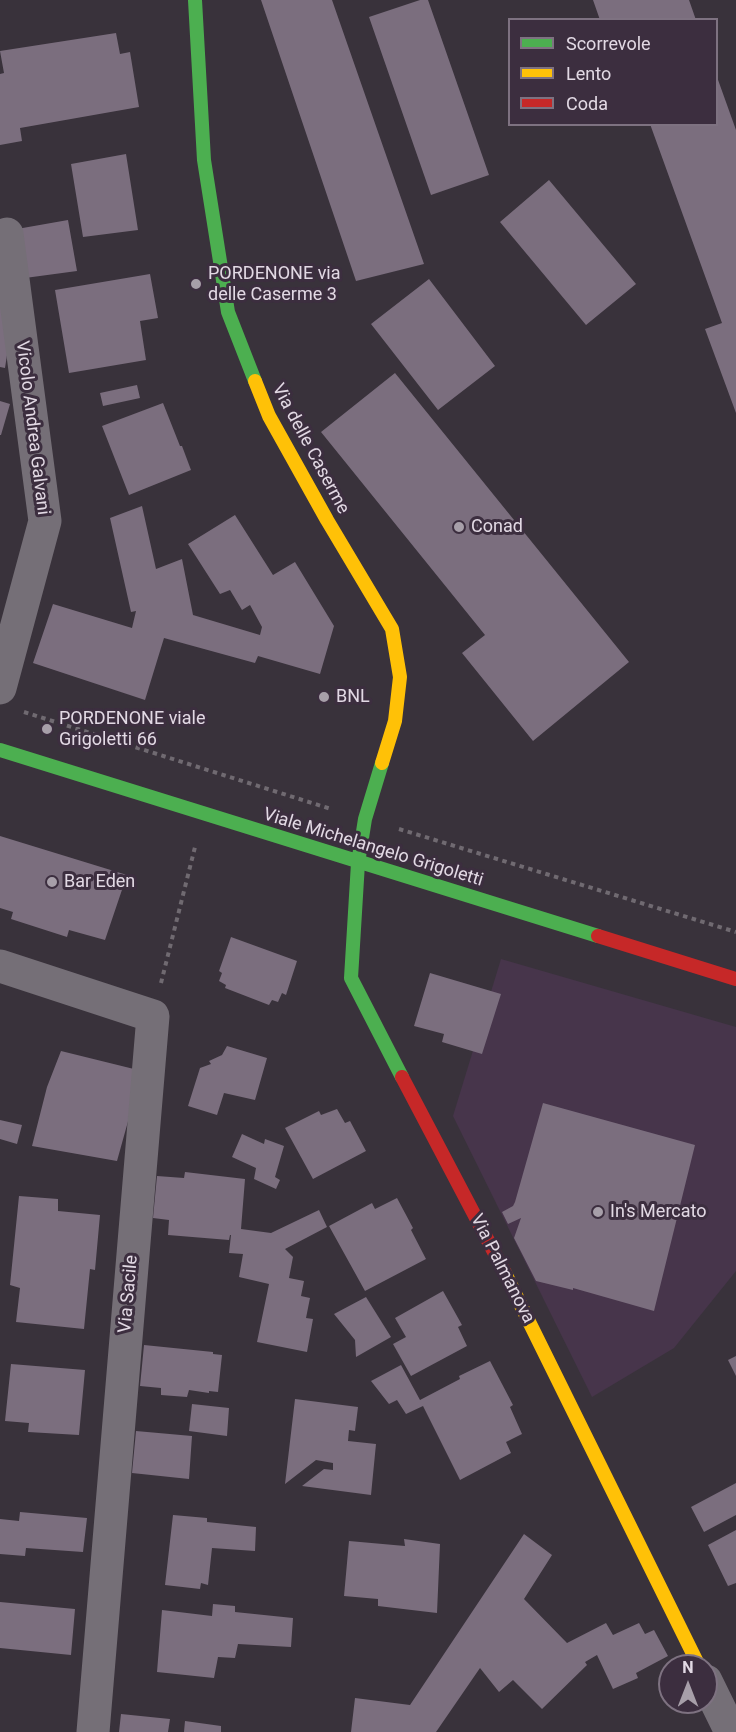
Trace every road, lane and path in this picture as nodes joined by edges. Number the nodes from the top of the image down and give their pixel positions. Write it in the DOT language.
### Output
graph roads {
  1 [pos="195,0"];
  2 [pos="6,234"];
  3 [pos="0,688"];
  4 [pos="0,750"];
  5 [pos="203,814"];
  6 [pos="358,863"];
  7 [pos="0,966"];
  8 [pos="736,980"];
  9 [pos="153,1016"];
  10 [pos="693,1654"];
  11 [pos="718,1705"];
  12 [pos="93,1732"];
  13 [pos="731,1732"];
  1 -- 6 [label="street, Via delle Caserme"];
  2 -- 3 [label="street, Vicolo Andrea Galvani"];
  4 -- 5 [label="street, Viale Michelangelo Grigoletti"];
  5 -- 6 [label="street, Viale Michelangelo Grigoletti"];
  5 -- 9 [label="path"];
  6 -- 8 [label="street, Viale Michelangelo Grigoletti"];
  6 -- 10 [label="street, Via Palmanova"];
  7 -- 9 [label="street"];
  9 -- 12 [label="street, Via Sacile"];
  11 -- 13 [label="street"];
}
